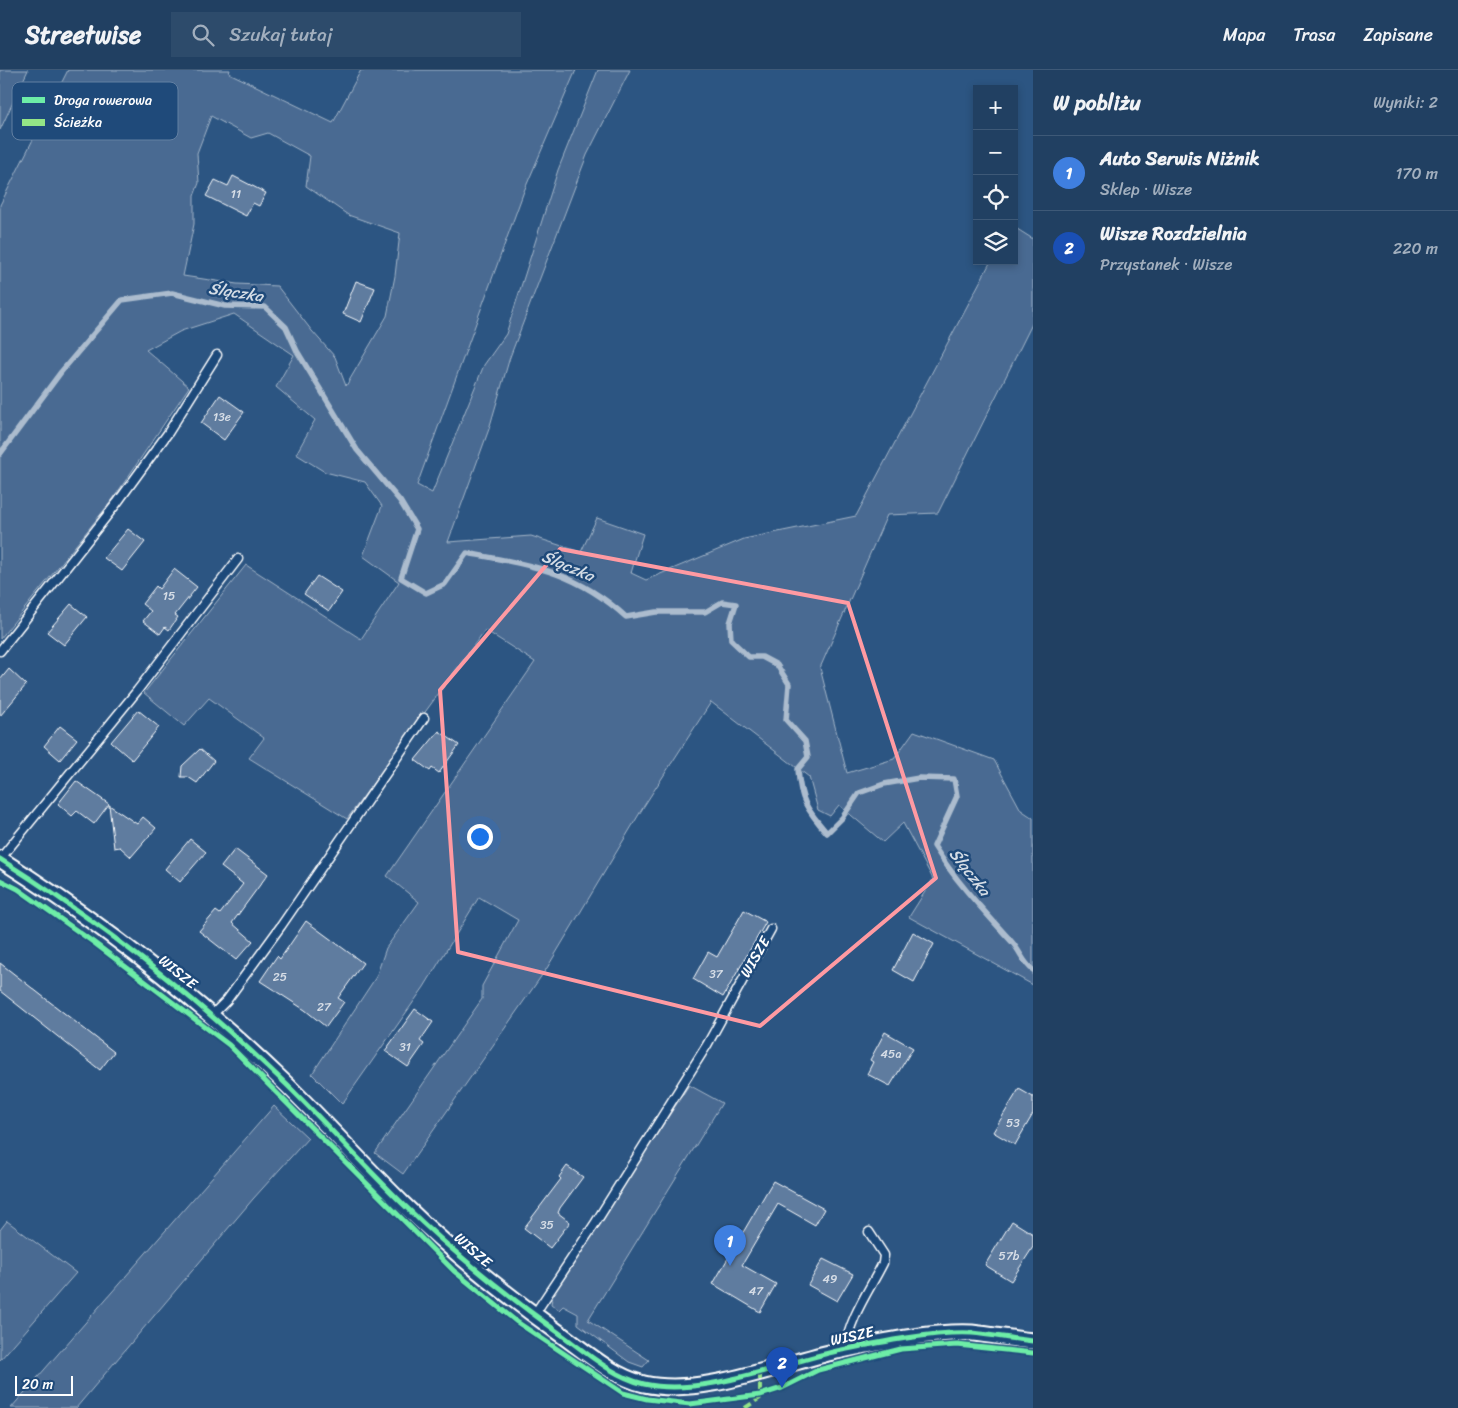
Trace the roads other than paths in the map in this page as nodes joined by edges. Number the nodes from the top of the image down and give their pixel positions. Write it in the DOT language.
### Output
graph roads {
  1 [pos="217,355"];
  2 [pos="238,559"];
  3 [pos="0,651"];
  4 [pos="424,718"];
  5 [pos="0,859"];
  6 [pos="771,929"];
  7 [pos="211,1016"];
  8 [pos="869,1232"];
  9 [pos="534,1315"];
  10 [pos="1033,1341"];
  11 [pos="845,1350"];
  1 -- 3 [label="lane"];
  2 -- 5 [label="lane"];
  4 -- 7 [label="lane"];
  5 -- 7 [label="street, WISZE"];
  6 -- 9 [label="lane, WISZE"];
  7 -- 9 [label="street, WISZE"];
  8 -- 11 [label="lane"];
  9 -- 11 [label="street, WISZE"];
  10 -- 11 [label="street, WISZE"];
}
